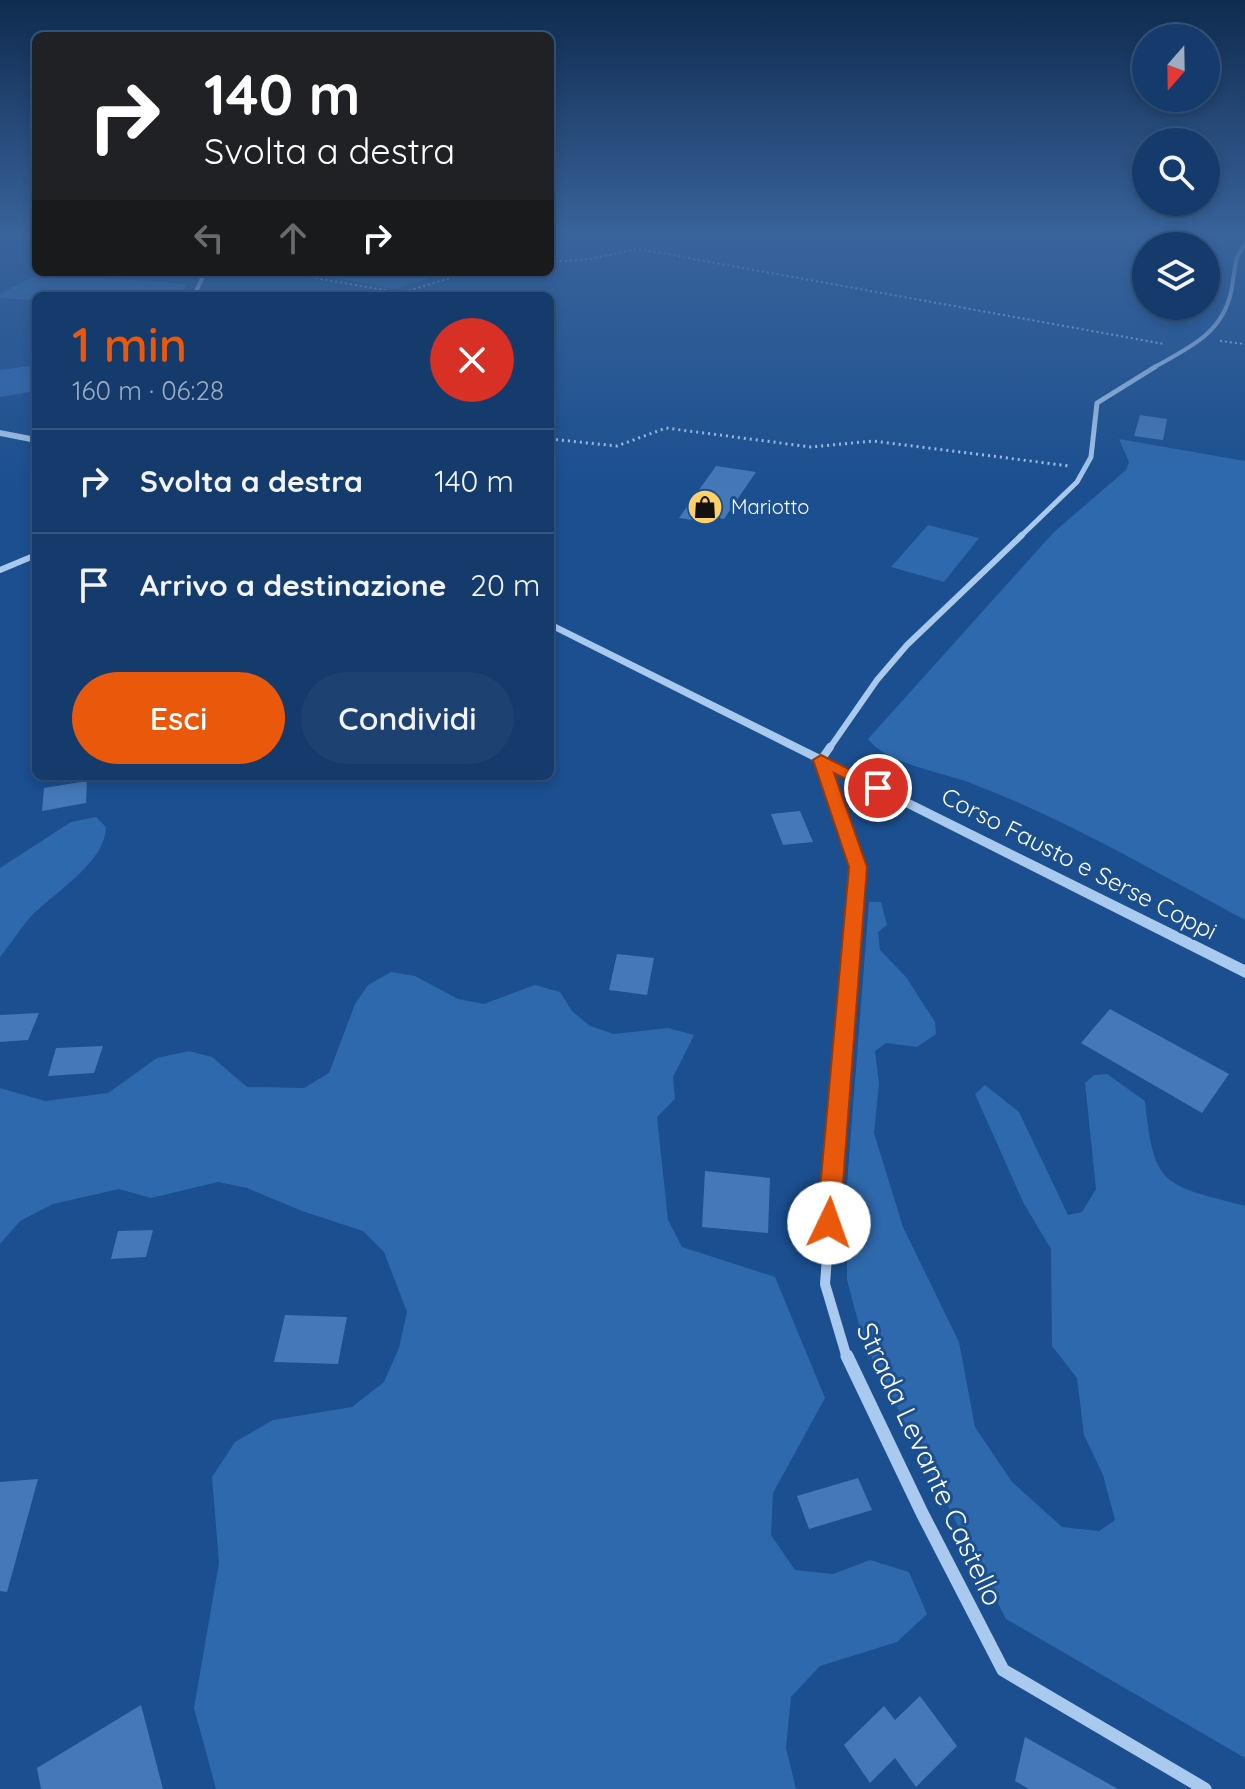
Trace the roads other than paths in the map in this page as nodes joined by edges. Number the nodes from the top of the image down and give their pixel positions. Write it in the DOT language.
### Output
graph roads {
  1 [pos="1220,319"];
  2 [pos="0,433"];
  3 [pos="32,439"];
  4 [pos="32,557"];
  5 [pos="0,570"];
  6 [pos="554,626"];
  7 [pos="821,760"];
  8 [pos="1245,972"];
  9 [pos="1205,1789"];
  1 -- 7 [label="street"];
  2 -- 3 [label="street"];
  4 -- 5 [label="street"];
  6 -- 7 [label="street, Corso Fausto e Serse Coppi"];
  7 -- 8 [label="street, Corso Fausto e Serse Coppi"];
  7 -- 9 [label="street, Strada Levante Castello"];
}
